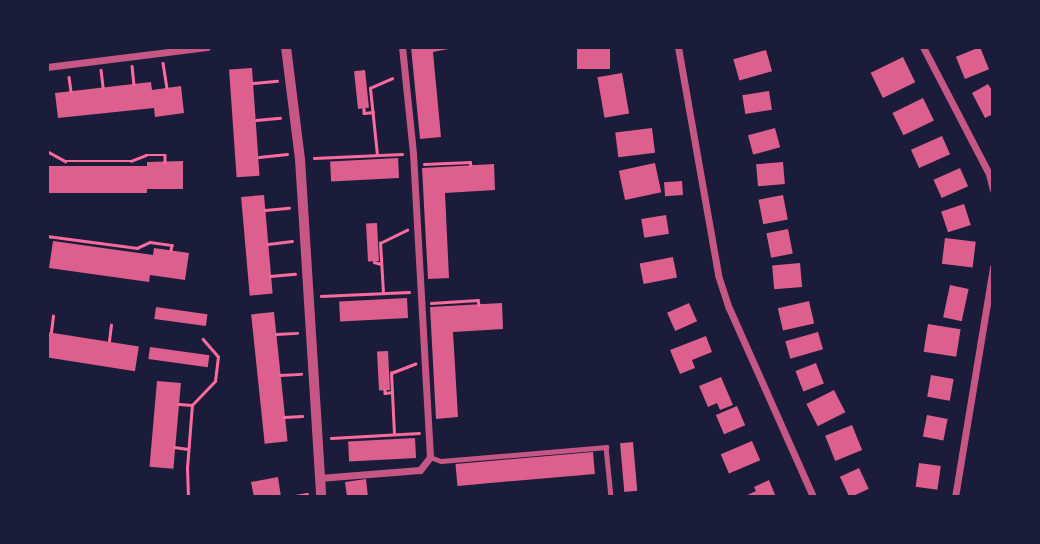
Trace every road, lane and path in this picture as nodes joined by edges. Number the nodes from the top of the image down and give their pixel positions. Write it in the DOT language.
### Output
graph roads {
  1 [pos="207,47"];
  2 [pos="286,47"];
  3 [pos="402,47"];
  4 [pos="678,47"];
  5 [pos="923,47"];
  6 [pos="162,53"];
  7 [pos="130,57"];
  8 [pos="99,61"];
  9 [pos="68,64"];
  10 [pos="47,67"];
  11 [pos="405,73"];
  12 [pos="291,80"];
  13 [pos="134,83"];
  14 [pos="253,83"];
  15 [pos="103,87"];
  16 [pos="167,88"];
  17 [pos="71,91"];
  18 [pos="364,109"];
  19 [pos="373,112"];
  20 [pos="296,117"];
  21 [pos="256,120"];
  22 [pos="47,151"];
  23 [pos="413,153"];
  24 [pos="300,156"];
  25 [pos="378,156"];
  26 [pos="259,157"];
  27 [pos="65,161"];
  28 [pos="98,161"];
  29 [pos="131,161"];
  30 [pos="165,162"];
  31 [pos="414,165"];
  32 [pos="471,165"];
  33 [pos="65,166"];
  34 [pos="98,166"];
  35 [pos="131,166"];
  36 [pos="993,190"];
  37 [pos="304,207"];
  38 [pos="265,211"];
  39 [pos="417,226"];
  40 [pos="47,236"];
  41 [pos="72,239"];
  42 [pos="306,240"];
  43 [pos="71,244"];
  44 [pos="268,244"];
  45 [pos="137,248"];
  46 [pos="171,250"];
  47 [pos="137,253"];
  48 [pos="374,262"];
  49 [pos="381,264"];
  50 [pos="993,267"];
  51 [pos="309,272"];
  52 [pos="270,276"];
  53 [pos="420,291"];
  54 [pos="383,293"];
  55 [pos="388,293"];
  56 [pos="355,294"];
  57 [pos="311,296"];
  58 [pos="388,299"];
  59 [pos="356,301"];
  60 [pos="421,303"];
  61 [pos="479,304"];
  62 [pos="53,316"];
  63 [pos="111,325"];
  64 [pos="51,332"];
  65 [pos="312,332"];
  66 [pos="276,334"];
  67 [pos="203,340"];
  68 [pos="109,341"];
  69 [pos="424,360"];
  70 [pos="314,373"];
  71 [pos="280,375"];
  72 [pos="385,390"];
  73 [pos="392,392"];
  74 [pos="179,404"];
  75 [pos="192,405"];
  76 [pos="316,415"];
  77 [pos="284,417"];
  78 [pos="428,432"];
  79 [pos="395,434"];
  80 [pos="364,436"];
  81 [pos="317,439"];
  82 [pos="397,439"];
  83 [pos="364,441"];
  84 [pos="174,447"];
  85 [pos="188,449"];
  86 [pos="430,457"];
  87 [pos="319,478"];
  88 [pos="320,494"];
  89 [pos="188,497"];
  90 [pos="289,497"];
  91 [pos="611,497"];
  92 [pos="813,497"];
  93 [pos="955,497"];
  1 -- 6 [label="street"];
  2 -- 12 [label="street"];
  3 -- 11 [label="street"];
  4 -- 92 [label="street"];
  5 -- 36 [label="street"];
  6 -- 7 [label="street"];
  6 -- 16 [label="path"];
  7 -- 8 [label="street"];
  7 -- 13 [label="path"];
  8 -- 9 [label="street"];
  8 -- 15 [label="path"];
  9 -- 10 [label="street"];
  9 -- 17 [label="path"];
  11 -- 19 [label="path"];
  11 -- 23 [label="street"];
  12 -- 14 [label="path"];
  12 -- 20 [label="street"];
  18 -- 19 [label="path"];
  19 -- 25 [label="path"];
  20 -- 21 [label="path"];
  20 -- 24 [label="street"];
  22 -- 27 [label="path"];
  23 -- 25 [label="path"];
  23 -- 31 [label="street"];
  24 -- 25 [label="path"];
  24 -- 26 [label="path"];
  24 -- 37 [label="street"];
  27 -- 28 [label="path"];
  27 -- 33 [label="path"];
  28 -- 29 [label="path"];
  28 -- 34 [label="path"];
  29 -- 30 [label="path"];
  29 -- 35 [label="path"];
  31 -- 32 [label="path"];
  31 -- 39 [label="street"];
  37 -- 38 [label="path"];
  37 -- 42 [label="street"];
  39 -- 49 [label="path"];
  39 -- 53 [label="street"];
  40 -- 41 [label="path"];
  41 -- 43 [label="path"];
  41 -- 45 [label="path"];
  42 -- 44 [label="path"];
  42 -- 51 [label="street"];
  45 -- 46 [label="path"];
  45 -- 47 [label="path"];
  48 -- 49 [label="path"];
  49 -- 54 [label="path"];
  50 -- 93 [label="street"];
  51 -- 52 [label="path"];
  51 -- 57 [label="street"];
  53 -- 55 [label="path"];
  53 -- 60 [label="street"];
  54 -- 55 [label="path"];
  54 -- 56 [label="path"];
  55 -- 58 [label="path"];
  56 -- 57 [label="path"];
  56 -- 59 [label="path"];
  57 -- 65 [label="street"];
  60 -- 61 [label="path"];
  60 -- 69 [label="street"];
  62 -- 64 [label="path"];
  63 -- 68 [label="path"];
  65 -- 66 [label="path"];
  65 -- 70 [label="street"];
  67 -- 75 [label="path"];
  69 -- 73 [label="path"];
  69 -- 78 [label="street"];
  70 -- 71 [label="path"];
  70 -- 76 [label="street"];
  72 -- 73 [label="path"];
  73 -- 79 [label="path"];
  74 -- 75 [label="path"];
  75 -- 85 [label="path"];
  76 -- 77 [label="path"];
  76 -- 81 [label="street"];
  78 -- 79 [label="path"];
  78 -- 86 [label="street"];
  79 -- 80 [label="path"];
  79 -- 82 [label="path"];
  80 -- 81 [label="path"];
  80 -- 83 [label="path"];
  81 -- 87 [label="street"];
  84 -- 85 [label="path"];
  85 -- 89 [label="path"];
  86 -- 87 [label="street"];
  86 -- 91 [label="lane"];
  87 -- 88 [label="street"];
  88 -- 90 [label="path"];
}
